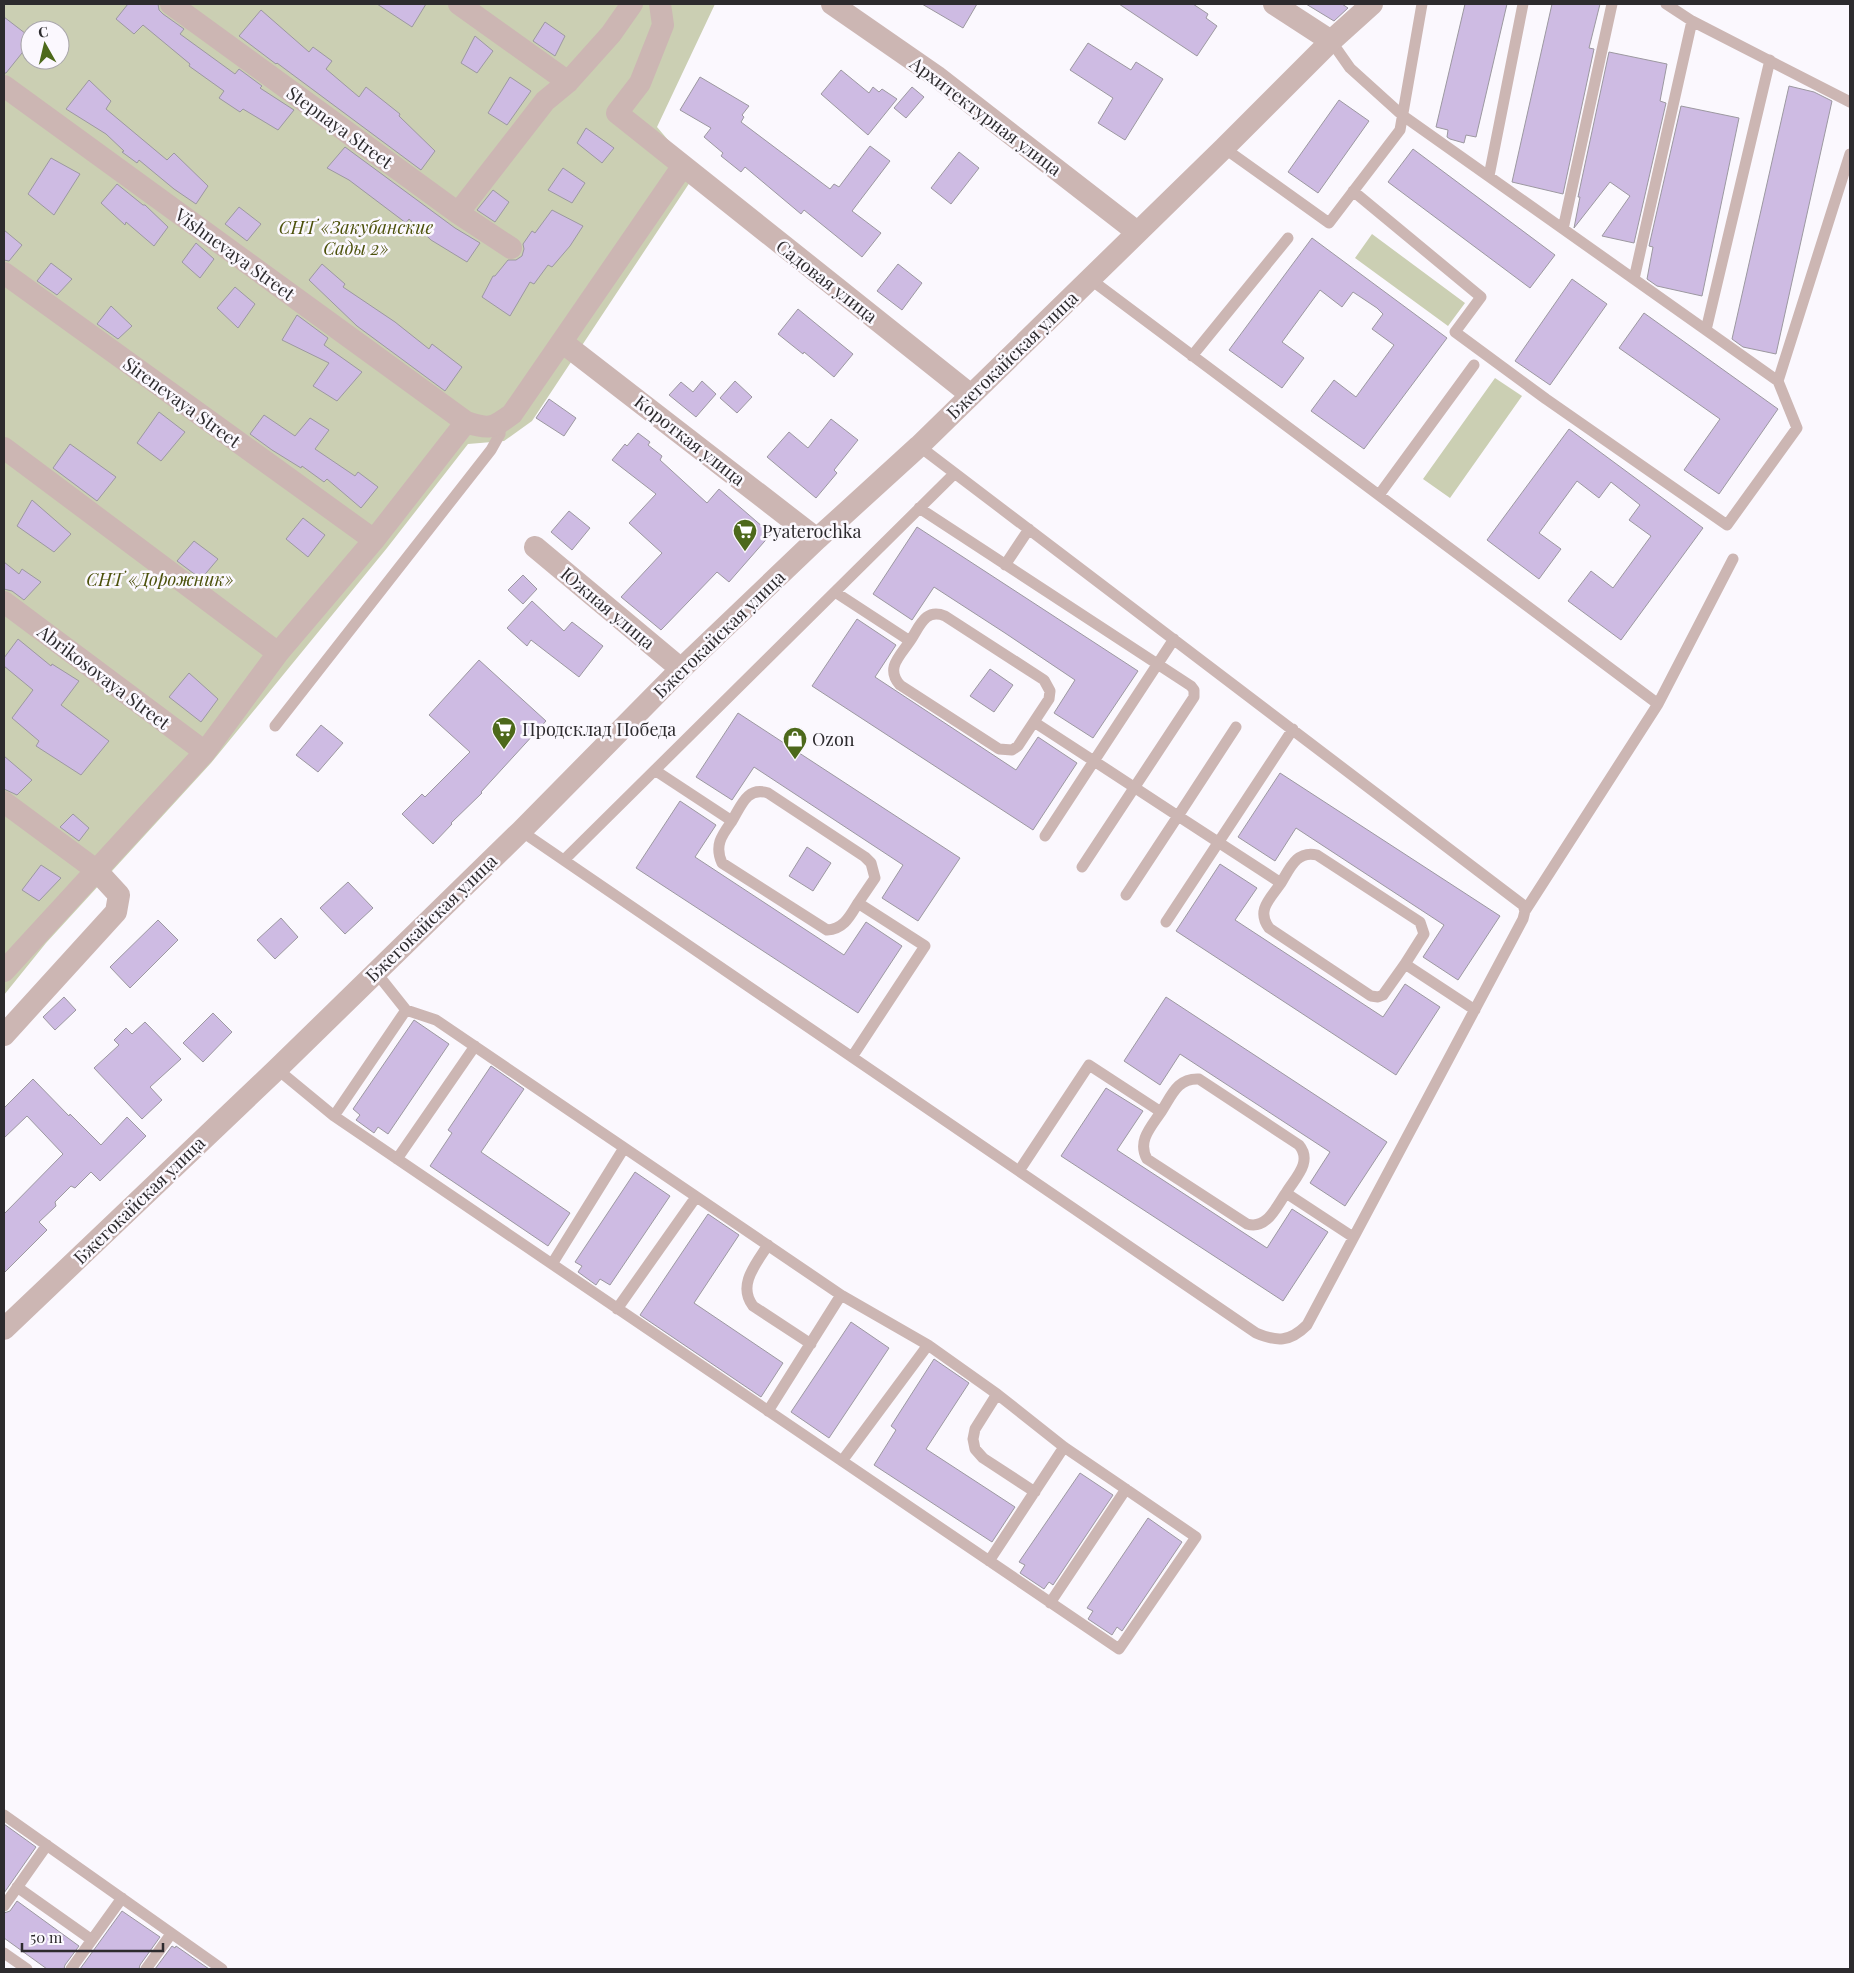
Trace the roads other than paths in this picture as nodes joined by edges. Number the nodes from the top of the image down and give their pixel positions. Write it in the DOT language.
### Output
graph roads {
  1 [pos="171,4"];
  2 [pos="459,4"];
  3 [pos="632,4"];
  4 [pos="660,4"];
  5 [pos="832,4"];
  6 [pos="1274,4"];
  7 [pos="1372,4"];
  8 [pos="1422,4"];
  9 [pos="1523,4"];
  10 [pos="1612,4"];
  11 [pos="1666,4"];
  12 [pos="1692,21"];
  13 [pos="1331,41"];
  14 [pos="1770,60"];
  15 [pos="568,82"];
  16 [pos="4,86"];
  17 [pos="1850,102"];
  18 [pos="1402,115"];
  19 [pos="1224,148"];
  20 [pos="1850,154"];
  21 [pos="682,167"];
  22 [pos="1489,176"];
  23 [pos="1353,191"];
  24 [pos="458,213"];
  25 [pos="1562,229"];
  26 [pos="1137,232"];
  27 [pos="1288,238"];
  28 [pos="511,248"];
  29 [pos="4,273"];
  30 [pos="1090,278"];
  31 [pos="1634,279"];
  32 [pos="1706,330"];
  33 [pos="562,342"];
  34 [pos="1192,356"];
  35 [pos="1474,365"];
  36 [pos="1778,381"];
  37 [pos="971,395"];
  38 [pos="466,422"];
  39 [pos="501,422"];
  40 [pos="919,446"];
  41 [pos="4,448"];
  42 [pos="955,473"];
  43 [pos="1379,495"];
  44 [pos="919,508"];
  45 [pos="1028,529"];
  46 [pos="368,535"];
  47 [pos="817,539"];
  48 [pos="535,547"];
  49 [pos="1734,559"];
  50 [pos="1005,565"];
  51 [pos="835,592"];
  52 [pos="4,602"];
  53 [pos="1174,640"];
  54 [pos="910,641"];
  55 [pos="278,653"];
  56 [pos="1158,664"];
  57 [pos="681,669"];
  58 [pos="1658,704"];
  59 [pos="1034,722"];
  60 [pos="275,726"];
  61 [pos="1236,727"];
  62 [pos="1293,729"];
  63 [pos="205,752"];
  64 [pos="1094,761"];
  65 [pos="656,771"];
  66 [pos="1135,788"];
  67 [pos="4,802"];
  68 [pos="1178,816"];
  69 [pos="732,820"];
  70 [pos="521,831"];
  71 [pos="1045,836"];
  72 [pos="1218,842"];
  73 [pos="564,860"];
  74 [pos="1082,867"];
  75 [pos="96,870"];
  76 [pos="1281,883"];
  77 [pos="1126,895"];
  78 [pos="858,903"];
  79 [pos="1525,911"];
  80 [pos="1166,922"];
  81 [pos="1405,964"];
  82 [pos="4,971"];
  83 [pos="375,972"];
  84 [pos="406,1010"];
  85 [pos="1475,1010"];
  86 [pos="4,1035"];
  87 [pos="475,1046"];
  88 [pos="852,1057"];
  89 [pos="277,1069"];
  90 [pos="1161,1112"];
  91 [pos="334,1116"];
  92 [pos="624,1148"];
  93 [pos="397,1159"];
  94 [pos="1019,1172"];
  95 [pos="1286,1193"];
  96 [pos="696,1197"];
  97 [pos="1353,1237"];
  98 [pos="768,1246"];
  99 [pos="552,1264"];
  100 [pos="841,1295"];
  101 [pos="618,1309"];
  102 [pos="4,1329"];
  103 [pos="810,1344"];
  104 [pos="928,1345"];
  105 [pos="997,1394"];
  106 [pos="768,1411"];
  107 [pos="1064,1447"];
  108 [pos="842,1460"];
  109 [pos="1126,1489"];
  110 [pos="1035,1492"];
  111 [pos="989,1561"];
  112 [pos="1050,1603"];
  113 [pos="4,1815"];
  114 [pos="47,1845"];
  115 [pos="17,1887"];
  116 [pos="122,1898"];
  117 [pos="4,1906"];
  118 [pos="171,1934"];
  119 [pos="92,1940"];
  120 [pos="4,1953"];
  121 [pos="27,1969"];
  122 [pos="72,1969"];
  123 [pos="146,1969"];
  124 [pos="222,1969"];
  1 -- 24 [label="street, Stepnaya Street"];
  2 -- 15 [label="street"];
  3 -- 15 [label="street"];
  4 -- 21 [label="street, Садовая улица"];
  5 -- 26 [label="street, Архитектурная улица"];
  6 -- 13 [label="street"];
  7 -- 13 [label="street, Бжегокайская улица"];
  8 -- 18 [label="lane"];
  9 -- 22 [label="lane"];
  10 -- 25 [label="lane"];
  11 -- 12 [label="lane"];
  12 -- 14 [label="lane"];
  12 -- 31 [label="lane"];
  13 -- 18 [label="lane"];
  13 -- 19 [label="street, Бжегокайская улица"];
  14 -- 17 [label="lane"];
  14 -- 32 [label="lane"];
  15 -- 24 [label="street"];
  16 -- 38 [label="street, Vishnevaya Street"];
  18 -- 22 [label="lane"];
  18 -- 23 [label="lane"];
  19 -- 23 [label="lane"];
  19 -- 26 [label="street, Бжегокайская улица"];
  20 -- 36 [label="lane"];
  21 -- 33 [label="street"];
  21 -- 37 [label="street, Садовая улица"];
  22 -- 25 [label="lane"];
  23 -- 36 [label="lane"];
  24 -- 28 [label="street, Stepnaya Street"];
  25 -- 31 [label="lane"];
  26 -- 30 [label="street, Бжегокайская улица"];
  27 -- 34 [label="lane"];
  29 -- 46 [label="street, Sirenevaya Street"];
  30 -- 34 [label="lane"];
  30 -- 37 [label="street, Бжегокайская улица"];
  31 -- 32 [label="lane"];
  32 -- 36 [label="lane"];
  33 -- 39 [label="street"];
  33 -- 47 [label="street, Короткая улица"];
  34 -- 43 [label="lane"];
  35 -- 43 [label="lane"];
  37 -- 40 [label="street, Бжегокайская улица"];
  38 -- 39 [label="street"];
  38 -- 46 [label="street"];
  39 -- 60 [label="lane"];
  40 -- 42 [label="lane"];
  40 -- 47 [label="street, Бжегокайская улица"];
  41 -- 55 [label="street"];
  42 -- 44 [label="lane"];
  42 -- 45 [label="lane"];
  43 -- 58 [label="lane"];
  44 -- 50 [label="lane"];
  44 -- 51 [label="lane"];
  45 -- 50 [label="lane"];
  45 -- 53 [label="lane"];
  46 -- 55 [label="street"];
  47 -- 57 [label="street, Бжегокайская улица"];
  48 -- 57 [label="street, Южная улица"];
  49 -- 58 [label="lane"];
  50 -- 56 [label="lane"];
  51 -- 54 [label="lane"];
  51 -- 65 [label="lane"];
  52 -- 63 [label="street, Abrikosovaya Street"];
  53 -- 56 [label="lane"];
  53 -- 62 [label="lane"];
  54 -- 59 [label="lane"];
  54 -- 59 [label="lane"];
  55 -- 63 [label="street"];
  56 -- 64 [label="lane"];
  56 -- 66 [label="lane"];
  57 -- 70 [label="street, Бжегокайская улица"];
  58 -- 79 [label="lane"];
  59 -- 64 [label="lane"];
  61 -- 68 [label="lane"];
  62 -- 72 [label="lane"];
  62 -- 79 [label="lane"];
  63 -- 75 [label="street"];
  64 -- 66 [label="lane"];
  64 -- 71 [label="lane"];
  65 -- 69 [label="lane"];
  65 -- 73 [label="lane"];
  66 -- 68 [label="lane"];
  66 -- 74 [label="lane"];
  67 -- 75 [label="street"];
  68 -- 72 [label="lane"];
  68 -- 77 [label="lane"];
  69 -- 78 [label="lane"];
  69 -- 78 [label="lane"];
  70 -- 73 [label="lane"];
  70 -- 83 [label="street, Бжегокайская улица"];
  72 -- 76 [label="lane"];
  72 -- 80 [label="lane"];
  73 -- 88 [label="lane"];
  75 -- 82 [label="street"];
  75 -- 86 [label="street"];
  76 -- 81 [label="lane"];
  76 -- 81 [label="lane"];
  78 -- 88 [label="lane"];
  79 -- 85 [label="lane"];
  81 -- 85 [label="lane"];
  83 -- 84 [label="lane"];
  83 -- 89 [label="street, Бжегокайская улица"];
  84 -- 87 [label="lane"];
  84 -- 91 [label="lane"];
  85 -- 97 [label="lane"];
  87 -- 92 [label="lane"];
  87 -- 93 [label="lane"];
  88 -- 94 [label="lane"];
  89 -- 91 [label="lane"];
  89 -- 102 [label="street, Бжегокайская улица"];
  90 -- 94 [label="lane"];
  90 -- 95 [label="lane"];
  90 -- 95 [label="lane"];
  91 -- 93 [label="lane"];
  92 -- 96 [label="lane"];
  92 -- 99 [label="lane"];
  93 -- 99 [label="lane"];
  94 -- 97 [label="lane"];
  95 -- 97 [label="lane"];
  96 -- 98 [label="lane"];
  96 -- 101 [label="lane"];
  98 -- 100 [label="lane"];
  98 -- 103 [label="lane"];
  99 -- 101 [label="lane"];
  100 -- 103 [label="lane"];
  100 -- 104 [label="lane"];
  101 -- 106 [label="lane"];
  103 -- 106 [label="lane"];
  104 -- 105 [label="lane"];
  104 -- 108 [label="lane"];
  105 -- 107 [label="lane"];
  105 -- 110 [label="lane"];
  106 -- 108 [label="lane"];
  107 -- 109 [label="lane"];
  107 -- 110 [label="lane"];
  108 -- 111 [label="lane"];
  109 -- 112 [label="lane"];
  109 -- 112 [label="lane"];
  110 -- 111 [label="lane"];
  111 -- 112 [label="lane"];
  113 -- 114 [label="lane"];
  114 -- 115 [label="lane"];
  114 -- 116 [label="lane"];
  115 -- 117 [label="lane"];
  115 -- 119 [label="lane"];
  116 -- 118 [label="lane"];
  116 -- 119 [label="lane"];
  118 -- 123 [label="lane"];
  118 -- 124 [label="lane"];
  119 -- 122 [label="lane"];
  120 -- 121 [label="lane"];
}
